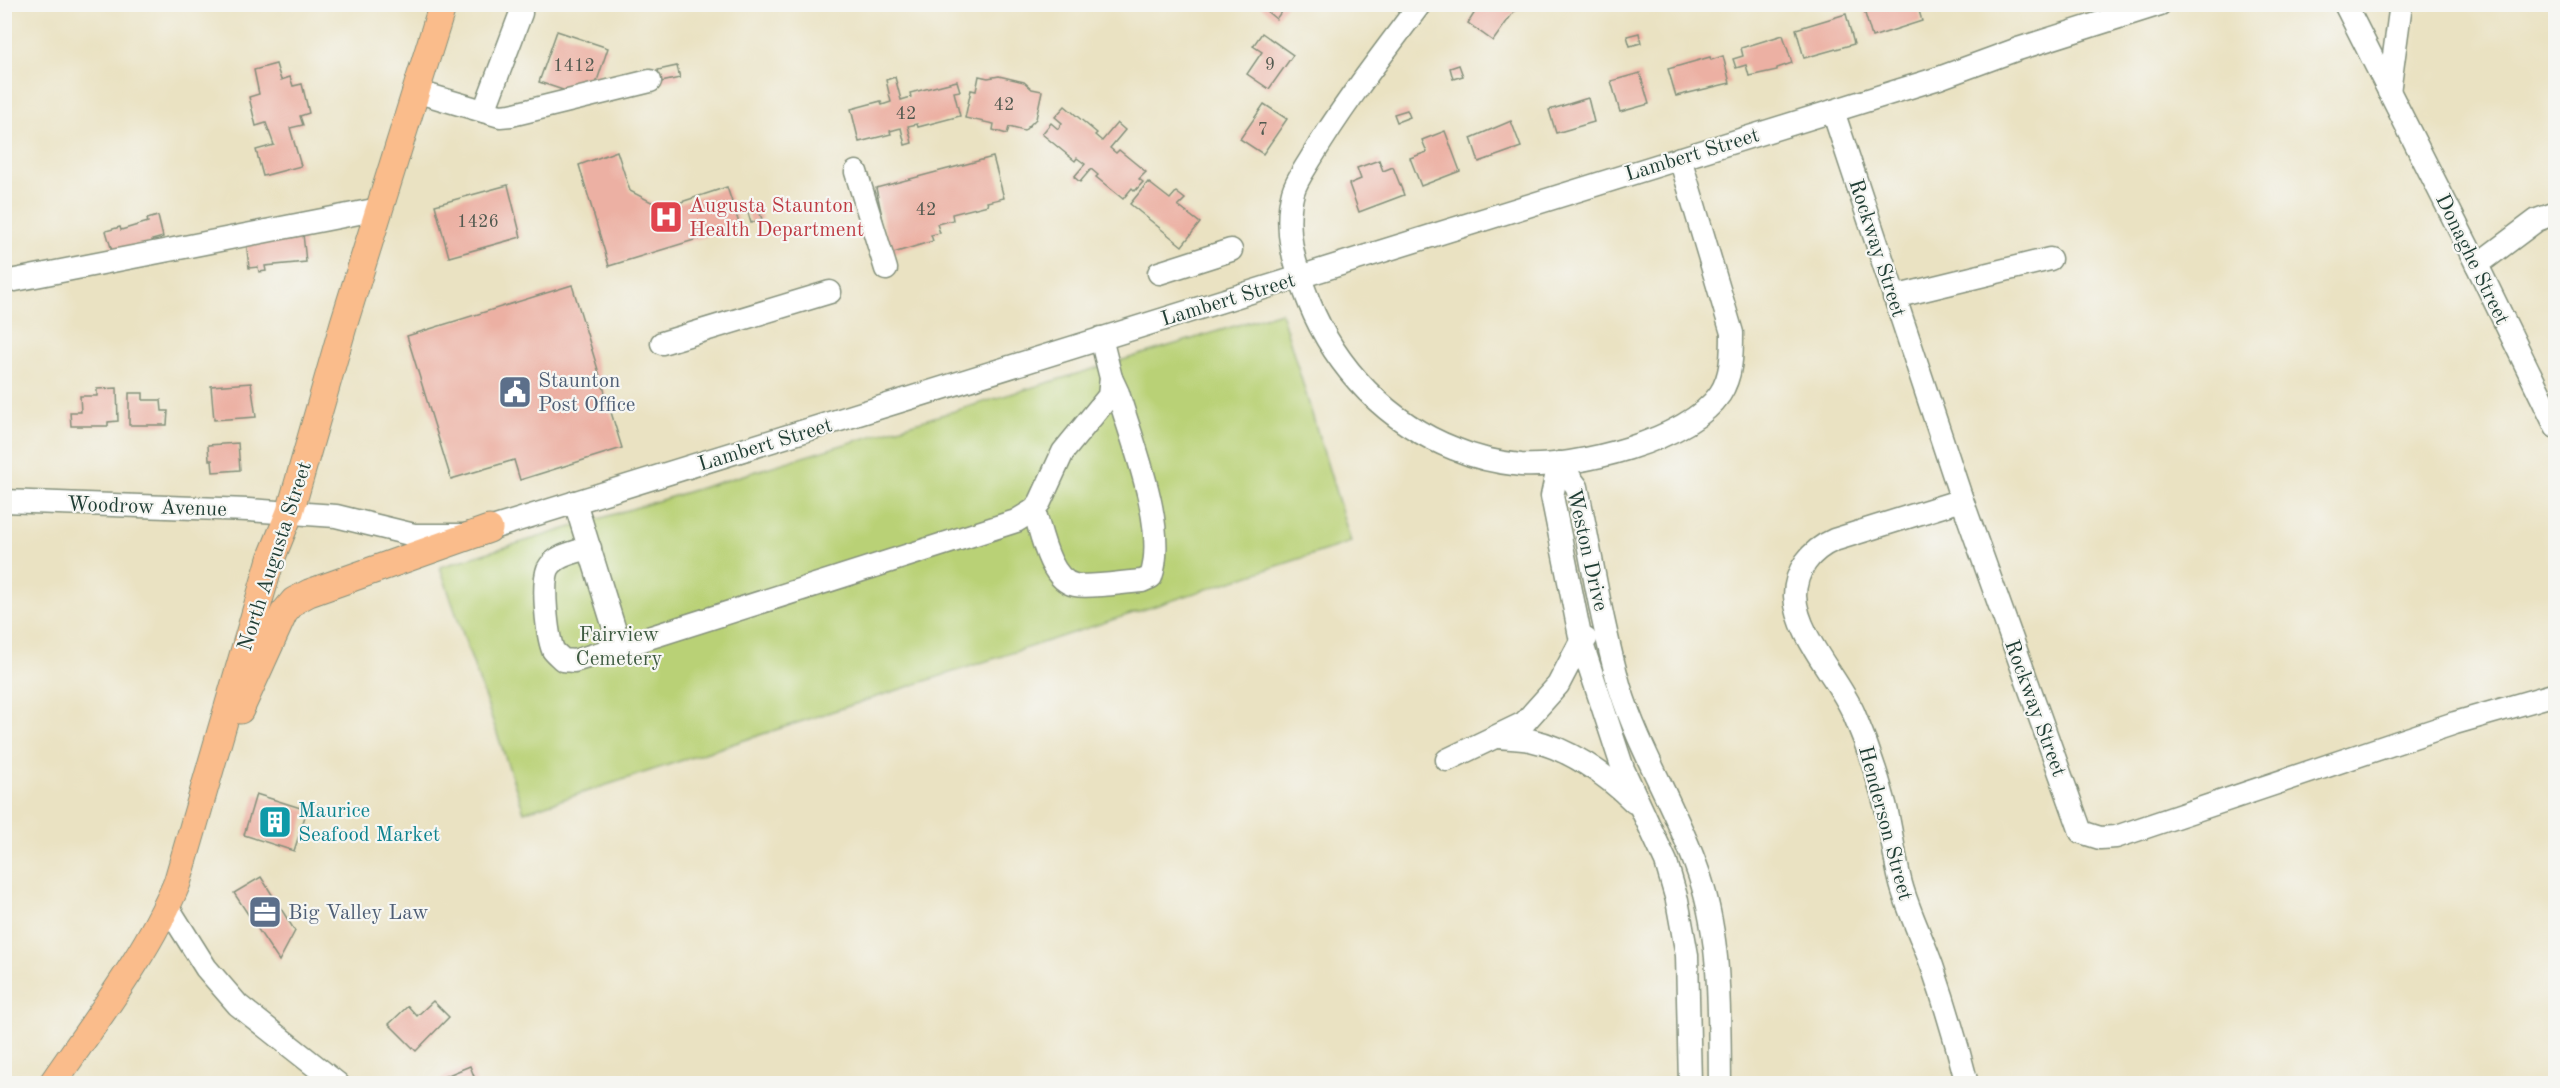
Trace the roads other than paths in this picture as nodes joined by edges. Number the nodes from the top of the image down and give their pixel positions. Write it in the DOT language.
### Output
graph roads {
  1 [pos="443,4"];
  2 [pos="1420,4"];
  3 [pos="2160,4"];
  4 [pos="2345,4"];
  5 [pos="2401,4"];
  6 [pos="521,13"];
  7 [pos="650,81"];
  8 [pos="415,91"];
  9 [pos="2389,92"];
  10 [pos="484,111"];
  11 [pos="1833,111"];
  12 [pos="1680,158"];
  13 [pos="856,172"];
  14 [pos="379,209"];
  15 [pos="2556,213"];
  16 [pos="1231,250"];
  17 [pos="2050,259"];
  18 [pos="2477,265"];
  19 [pos="886,269"];
  20 [pos="1159,273"];
  21 [pos="1299,277"];
  22 [pos="15,280"];
  23 [pos="830,292"];
  24 [pos="1894,297"];
  25 [pos="1101,338"];
  26 [pos="662,343"];
  27 [pos="1111,378"];
  28 [pos="2556,427"];
  29 [pos="1559,464"];
  30 [pos="1962,500"];
  31 [pos="4,501"];
  32 [pos="575,502"];
  33 [pos="1034,510"];
  34 [pos="290,512"];
  35 [pos="489,529"];
  36 [pos="590,548"];
  37 [pos="1608,633"];
  38 [pos="1581,640"];
  39 [pos="620,646"];
  40 [pos="2556,694"];
  41 [pos="1495,736"];
  42 [pos="1446,760"];
  43 [pos="206,782"];
  44 [pos="1642,809"];
  45 [pos="167,906"];
  46 [pos="52,1083"];
  47 [pos="338,1083"];
  48 [pos="1690,1083"];
  49 [pos="1720,1083"];
  50 [pos="1967,1083"];
  1 -- 8 [label="main road, North Augusta Street"];
  2 -- 21 [label="street"];
  3 -- 11 [label="street, Lambert Street"];
  4 -- 9 [label="street, Donaghe Street"];
  5 -- 9 [label="street"];
  6 -- 10 [label="street"];
  7 -- 10 [label="street"];
  8 -- 10 [label="street"];
  8 -- 14 [label="main road, North Augusta Street"];
  9 -- 18 [label="street, Donaghe Street"];
  11 -- 12 [label="street, Lambert Street"];
  11 -- 24 [label="street, Rockway Street"];
  12 -- 21 [label="street, Lambert Street"];
  12 -- 29 [label="street"];
  13 -- 19 [label="street"];
  14 -- 22 [label="street"];
  14 -- 34 [label="main road, North Augusta Street"];
  15 -- 18 [label="street"];
  16 -- 20 [label="street"];
  17 -- 24 [label="street"];
  18 -- 28 [label="street, Donaghe Street"];
  21 -- 25 [label="street, Lambert Street"];
  21 -- 29 [label="street"];
  23 -- 26 [label="street"];
  24 -- 30 [label="street, Rockway Street"];
  25 -- 27 [label="street"];
  25 -- 32 [label="street, Lambert Street"];
  27 -- 33 [label="street"];
  27 -- 33 [label="street"];
  29 -- 37 [label="street, Weston Drive"];
  29 -- 38 [label="street, Weston Drive"];
  30 -- 40 [label="street, Rockway Street"];
  30 -- 50 [label="street, Henderson Street"];
  31 -- 34 [label="street, Woodrow Avenue"];
  32 -- 35 [label="street, Lambert Street"];
  32 -- 36 [label="street"];
  33 -- 39 [label="street"];
  34 -- 35 [label="street, Lambert Street"];
  34 -- 43 [label="main road, North Augusta Street"];
  35 -- 43 [label="main road"];
  36 -- 39 [label="street"];
  36 -- 39 [label="street"];
  37 -- 38 [label="street"];
  37 -- 49 [label="street, Weston Drive"];
  38 -- 41 [label="street"];
  38 -- 44 [label="street, Weston Drive"];
  41 -- 42 [label="street"];
  41 -- 44 [label="street"];
  43 -- 45 [label="main road, North Augusta Street"];
  44 -- 48 [label="street, Weston Drive"];
  45 -- 46 [label="main road, North Augusta Street"];
  45 -- 47 [label="street"];
}
